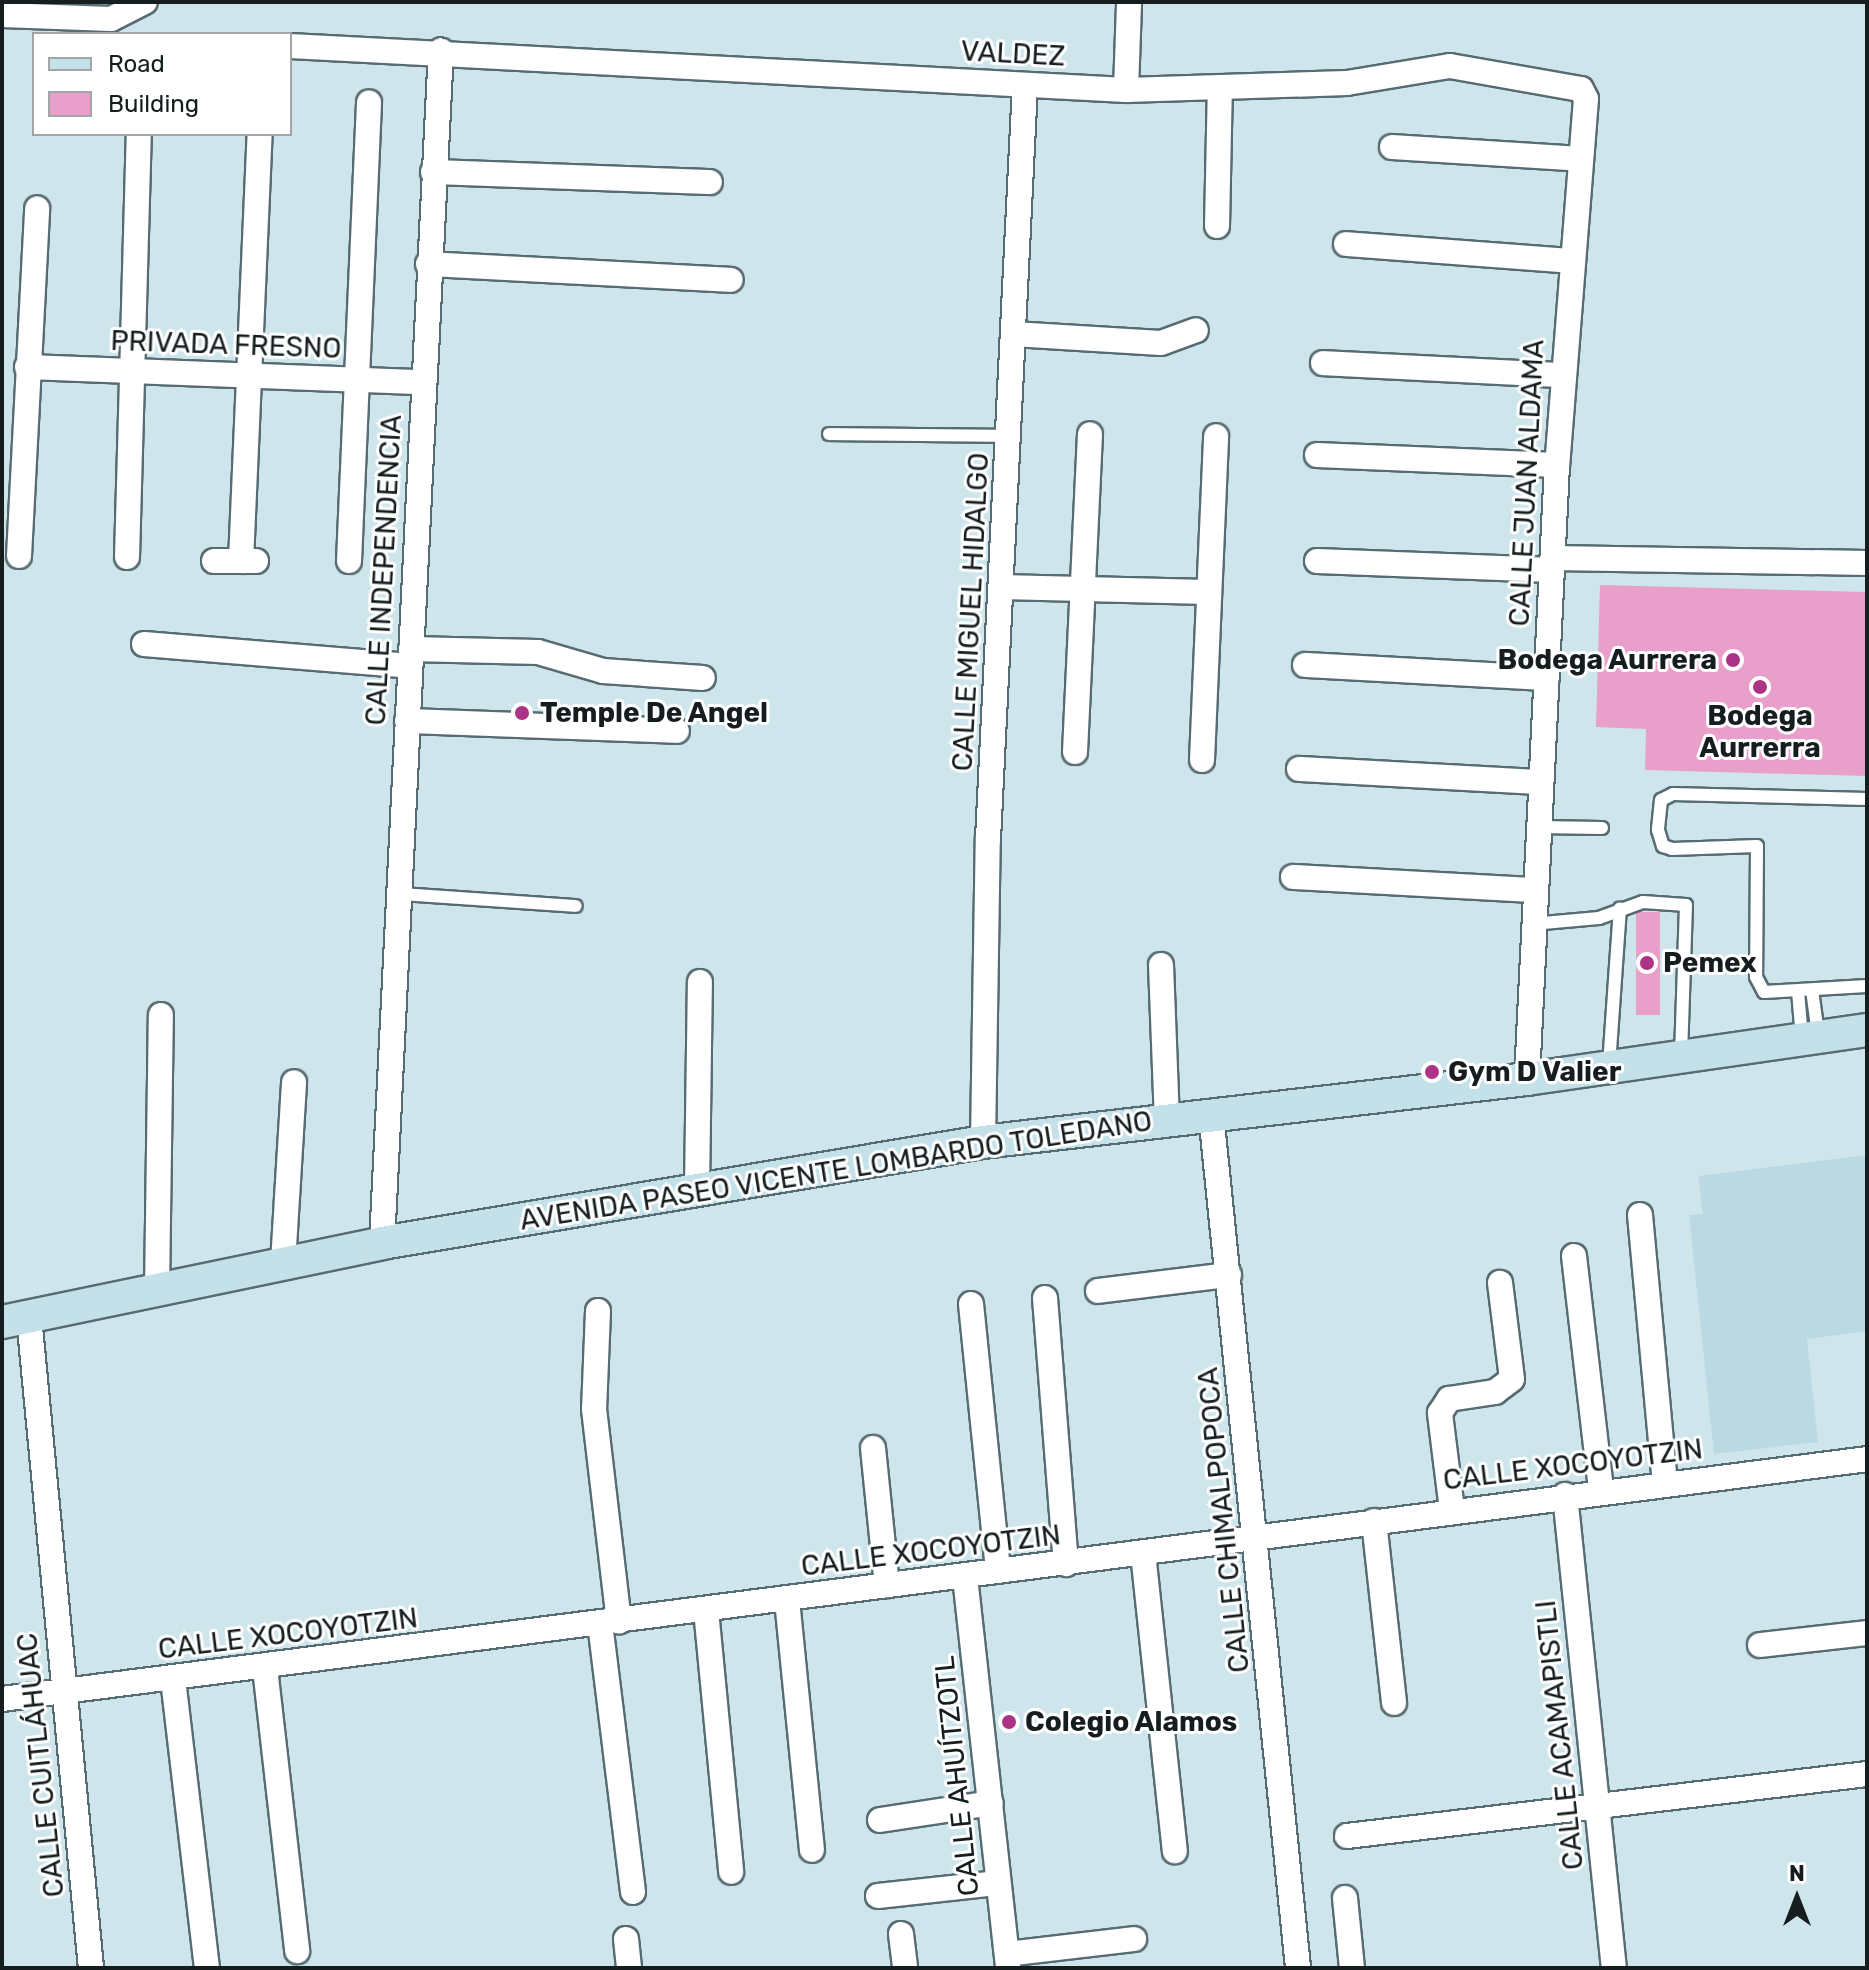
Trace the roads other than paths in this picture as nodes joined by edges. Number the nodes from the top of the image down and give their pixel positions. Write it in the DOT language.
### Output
graph roads {
  1 [pos="145,2"];
  2 [pos="1129,2"];
  3 [pos="2,15"];
  4 [pos="292,46"];
  5 [pos="441,50"];
  6 [pos="1025,85"];
  7 [pos="1220,87"];
  8 [pos="1577,87"];
  9 [pos="1126,90"];
  10 [pos="369,102"];
  11 [pos="139,136"];
  12 [pos="260,136"];
  13 [pos="1392,147"];
  14 [pos="1581,159"];
  15 [pos="433,172"];
  16 [pos="710,182"];
  17 [pos="36,220"];
  18 [pos="1217,226"];
  19 [pos="1346,244"];
  20 [pos="1571,261"];
  21 [pos="428,264"];
  22 [pos="731,280"];
  23 [pos="1196,330"];
  24 [pos="1013,334"];
  25 [pos="1323,363"];
  26 [pos="27,367"];
  27 [pos="132,371"];
  28 [pos="1562,375"];
  29 [pos="247,376"];
  30 [pos="359,380"];
  31 [pos="423,382"];
  32 [pos="829,434"];
  33 [pos="1090,434"];
  34 [pos="1011,436"];
  35 [pos="1216,436"];
  36 [pos="1317,455"];
  37 [pos="1557,465"];
  38 [pos="20,555"];
  39 [pos="128,557"];
  40 [pos="214,561"];
  41 [pos="349,561"];
  42 [pos="1317,561"];
  43 [pos="1867,563"];
  44 [pos="1553,564"];
  45 [pos="1002,587"];
  46 [pos="1082,590"];
  47 [pos="1206,592"];
  48 [pos="144,644"];
  49 [pos="410,658"];
  50 [pos="1305,665"];
  51 [pos="703,678"];
  52 [pos="1547,678"];
  53 [pos="407,721"];
  54 [pos="677,731"];
  55 [pos="1075,752"];
  56 [pos="1202,760"];
  57 [pos="1299,769"];
  58 [pos="1540,782"];
  59 [pos="1867,799"];
  60 [pos="1537,827"];
  61 [pos="1602,828"];
  62 [pos="1293,877"];
  63 [pos="1534,890"];
  64 [pos="400,894"];
  65 [pos="576,906"];
  66 [pos="1620,908"];
  67 [pos="1532,924"];
  68 [pos="1161,965"];
  69 [pos="700,982"];
  70 [pos="1867,986"];
  71 [pos="1812,990"];
  72 [pos="1798,991"];
  73 [pos="161,1015"];
  74 [pos="1867,1030"];
  75 [pos="1810,1038"];
  76 [pos="1681,1058"];
  77 [pos="1609,1068"];
  78 [pos="1527,1079"];
  79 [pos="294,1082"];
  80 [pos="1211,1114"];
  81 [pos="1167,1120"];
  82 [pos="983,1142"];
  83 [pos="697,1190"];
  84 [pos="1640,1215"];
  85 [pos="382,1243"];
  86 [pos="1574,1256"];
  87 [pos="283,1263"];
  88 [pos="1229,1275"];
  89 [pos="1500,1283"];
  90 [pos="157,1291"];
  91 [pos="1098,1291"];
  92 [pos="1045,1298"];
  93 [pos="971,1304"];
  94 [pos="598,1311"];
  95 [pos="15,1320"];
  96 [pos="873,1448"];
  97 [pos="1867,1459"];
  98 [pos="1665,1484"];
  99 [pos="1601,1489"];
  100 [pos="1565,1495"];
  101 [pos="1452,1510"];
  102 [pos="1374,1521"];
  103 [pos="1258,1536"];
  104 [pos="1143,1553"];
  105 [pos="1066,1564"];
  106 [pos="998,1571"];
  107 [pos="965,1577"];
  108 [pos="887,1585"];
  109 [pos="787,1600"];
  110 [pos="706,1610"];
  111 [pos="610,1623"];
  112 [pos="1867,1633"];
  113 [pos="1760,1645"];
  114 [pos="265,1668"];
  115 [pos="173,1679"];
  116 [pos="63,1693"];
  117 [pos="2,1699"];
  118 [pos="1394,1703"];
  119 [pos="1867,1774"];
  120 [pos="991,1803"];
  121 [pos="1597,1804"];
  122 [pos="880,1820"];
  123 [pos="1347,1836"];
  124 [pos="812,1850"];
  125 [pos="1175,1851"];
  126 [pos="731,1872"];
  127 [pos="998,1883"];
  128 [pos="633,1892"];
  129 [pos="878,1896"];
  130 [pos="1345,1898"];
  131 [pos="901,1934"];
  132 [pos="626,1939"];
  133 [pos="1134,1939"];
  134 [pos="297,1951"];
  135 [pos="1008,1961"];
  136 [pos="91,1968"];
  137 [pos="207,1968"];
  138 [pos="629,1968"];
  139 [pos="905,1968"];
  140 [pos="1298,1968"];
  141 [pos="1352,1968"];
  142 [pos="1614,1968"];
  1 -- 3 [label="street"];
  2 -- 9 [label="street"];
  4 -- 5 [label="street"];
  5 -- 6 [label="street, VALDEZ"];
  5 -- 15 [label="street, CALLE INDEPENDENCIA"];
  6 -- 9 [label="street, VALDEZ"];
  6 -- 24 [label="street, CALLE MIGUEL HIDALGO"];
  7 -- 8 [label="street, VALDEZ"];
  7 -- 9 [label="street, VALDEZ"];
  7 -- 18 [label="street"];
  8 -- 14 [label="street, CALLE JUAN ALDAMA"];
  10 -- 30 [label="street"];
  11 -- 27 [label="street"];
  12 -- 29 [label="street"];
  13 -- 14 [label="street"];
  14 -- 20 [label="street, CALLE JUAN ALDAMA"];
  15 -- 16 [label="street"];
  15 -- 21 [label="street, CALLE INDEPENDENCIA"];
  17 -- 26 [label="street"];
  19 -- 20 [label="street"];
  20 -- 28 [label="street, CALLE JUAN ALDAMA"];
  21 -- 22 [label="street"];
  21 -- 31 [label="street, CALLE INDEPENDENCIA"];
  23 -- 24 [label="street"];
  24 -- 34 [label="street, CALLE MIGUEL HIDALGO"];
  25 -- 28 [label="street"];
  26 -- 27 [label="street, PRIVADA FRESNO"];
  26 -- 38 [label="street"];
  27 -- 29 [label="street, PRIVADA FRESNO"];
  27 -- 39 [label="street"];
  28 -- 37 [label="street, CALLE JUAN ALDAMA"];
  29 -- 30 [label="street, PRIVADA FRESNO"];
  29 -- 40 [label="street"];
  30 -- 31 [label="street, PRIVADA FRESNO"];
  30 -- 41 [label="street"];
  31 -- 49 [label="street, CALLE INDEPENDENCIA"];
  32 -- 34 [label="lane"];
  33 -- 46 [label="street"];
  34 -- 45 [label="street, CALLE MIGUEL HIDALGO"];
  35 -- 47 [label="street"];
  36 -- 37 [label="street"];
  37 -- 44 [label="street, CALLE JUAN ALDAMA"];
  42 -- 44 [label="street"];
  43 -- 44 [label="street"];
  44 -- 52 [label="street, CALLE JUAN ALDAMA"];
  45 -- 46 [label="street"];
  45 -- 82 [label="street, CALLE MIGUEL HIDALGO"];
  46 -- 47 [label="street"];
  46 -- 55 [label="street"];
  47 -- 56 [label="street"];
  48 -- 49 [label="street"];
  49 -- 51 [label="street"];
  49 -- 53 [label="street, CALLE INDEPENDENCIA"];
  50 -- 52 [label="street"];
  52 -- 58 [label="street, CALLE JUAN ALDAMA"];
  53 -- 54 [label="street"];
  53 -- 64 [label="street, CALLE INDEPENDENCIA"];
  57 -- 58 [label="street"];
  58 -- 60 [label="street, CALLE JUAN ALDAMA"];
  59 -- 72 [label="lane"];
  60 -- 61 [label="lane"];
  60 -- 63 [label="street, CALLE JUAN ALDAMA"];
  62 -- 63 [label="street"];
  63 -- 67 [label="street, CALLE JUAN ALDAMA"];
  64 -- 65 [label="lane"];
  64 -- 85 [label="street, CALLE INDEPENDENCIA"];
  66 -- 67 [label="lane"];
  66 -- 76 [label="lane"];
  66 -- 77 [label="lane"];
  67 -- 78 [label="street, CALLE JUAN ALDAMA"];
  68 -- 81 [label="street"];
  69 -- 83 [label="street"];
  70 -- 71 [label="lane"];
  71 -- 72 [label="lane"];
  71 -- 75 [label="lane"];
  72 -- 75 [label="lane"];
  73 -- 90 [label="street"];
  74 -- 75 [label="main road, AVENIDA PASEO VICENTE LOMBARDO TOLEDANO"];
  75 -- 76 [label="main road, AVENIDA PASEO VICENTE LOMBARDO TOLEDANO"];
  76 -- 77 [label="main road, AVENIDA PASEO VICENTE LOMBARDO TOLEDANO"];
  77 -- 78 [label="main road, AVENIDA PASEO VICENTE LOMBARDO TOLEDANO"];
  78 -- 80 [label="main road, AVENIDA PASEO VICENTE LOMBARDO TOLEDANO"];
  79 -- 87 [label="street"];
  80 -- 81 [label="main road, AVENIDA PASEO VICENTE LOMBARDO TOLEDANO"];
  80 -- 88 [label="street, CALLE CHIMALPOPOCA"];
  81 -- 82 [label="main road, AVENIDA PASEO VICENTE LOMBARDO TOLEDANO"];
  82 -- 83 [label="main road, AVENIDA PASEO VICENTE LOMBARDO TOLEDANO"];
  83 -- 85 [label="main road, AVENIDA PASEO VICENTE LOMBARDO TOLEDANO"];
  84 -- 98 [label="street"];
  85 -- 87 [label="main road, AVENIDA PASEO VICENTE LOMBARDO TOLEDANO"];
  86 -- 99 [label="street"];
  87 -- 90 [label="main road, AVENIDA PASEO VICENTE LOMBARDO TOLEDANO"];
  88 -- 91 [label="street"];
  88 -- 103 [label="street, CALLE CHIMALPOPOCA"];
  89 -- 101 [label="street"];
  90 -- 95 [label="main road, AVENIDA PASEO VICENTE LOMBARDO TOLEDANO"];
  92 -- 105 [label="street"];
  93 -- 106 [label="street"];
  94 -- 111 [label="street"];
  95 -- 116 [label="street, CALLE CUITLÁHUAC"];
  96 -- 108 [label="street"];
  97 -- 98 [label="street, CALLE XOCOYOTZIN"];
  98 -- 99 [label="street, CALLE XOCOYOTZIN"];
  99 -- 100 [label="street, CALLE XOCOYOTZIN"];
  100 -- 101 [label="street, CALLE XOCOYOTZIN"];
  100 -- 121 [label="street, CALLE ACAMAPISTLI"];
  101 -- 102 [label="street, CALLE XOCOYOTZIN"];
  102 -- 103 [label="street, CALLE XOCOYOTZIN"];
  102 -- 118 [label="street"];
  103 -- 104 [label="street, CALLE XOCOYOTZIN"];
  103 -- 140 [label="street, CALLE CHIMALPOPOCA"];
  104 -- 105 [label="street, CALLE XOCOYOTZIN"];
  104 -- 125 [label="street"];
  105 -- 106 [label="street, CALLE XOCOYOTZIN"];
  106 -- 107 [label="street, CALLE XOCOYOTZIN"];
  107 -- 108 [label="street, CALLE XOCOYOTZIN"];
  107 -- 120 [label="street, CALLE AHUÍTZOTL"];
  108 -- 109 [label="street, CALLE XOCOYOTZIN"];
  109 -- 110 [label="street, CALLE XOCOYOTZIN"];
  109 -- 124 [label="street"];
  110 -- 111 [label="street, CALLE XOCOYOTZIN"];
  110 -- 126 [label="street"];
  111 -- 114 [label="street, CALLE XOCOYOTZIN"];
  111 -- 128 [label="street"];
  112 -- 113 [label="street"];
  114 -- 115 [label="street, CALLE XOCOYOTZIN"];
  114 -- 134 [label="street"];
  115 -- 116 [label="street, CALLE XOCOYOTZIN"];
  115 -- 137 [label="street"];
  116 -- 117 [label="street, CALLE XOCOYOTZIN"];
  116 -- 136 [label="street, CALLE CUITLÁHUAC"];
  119 -- 121 [label="street"];
  120 -- 122 [label="street"];
  120 -- 127 [label="street, CALLE AHUÍTZOTL"];
  121 -- 123 [label="street"];
  121 -- 142 [label="street, CALLE ACAMAPISTLI"];
  127 -- 129 [label="street"];
  127 -- 135 [label="street, CALLE AHUÍTZOTL"];
  130 -- 141 [label="street"];
  131 -- 139 [label="street"];
  132 -- 138 [label="street"];
  133 -- 135 [label="street"];
}
